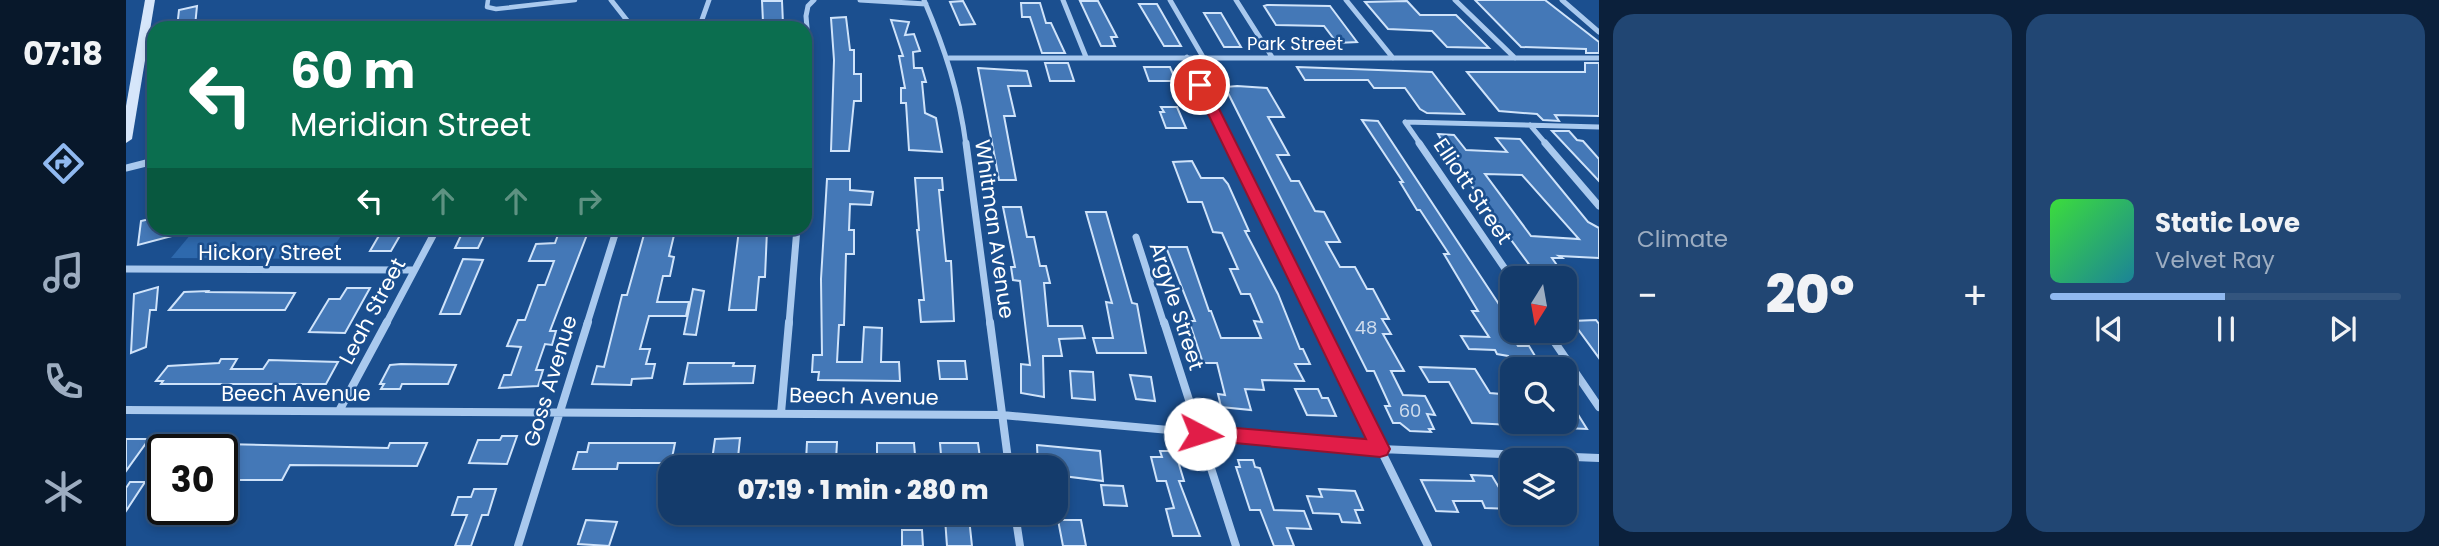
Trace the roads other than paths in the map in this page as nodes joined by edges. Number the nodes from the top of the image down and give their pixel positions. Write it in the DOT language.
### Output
graph roads {
  1 [pos="150,0"];
  2 [pos="488,0"];
  3 [pos="575,0"];
  4 [pos="611,0"];
  5 [pos="709,0"];
  6 [pos="814,0"];
  7 [pos="860,0"];
  8 [pos="1063,0"];
  9 [pos="1170,0"];
  10 [pos="1236,0"];
  11 [pos="1346,0"];
  12 [pos="1455,0"];
  13 [pos="1562,0"];
  14 [pos="553,1"];
  15 [pos="925,2"];
  16 [pos="627,21"];
  17 [pos="702,21"];
  18 [pos="807,21"];
  19 [pos="1599,32"];
  20 [pos="1086,57"];
  21 [pos="1186,57"];
  22 [pos="1203,57"];
  23 [pos="1272,57"];
  24 [pos="949,58"];
  25 [pos="1393,58"];
  26 [pos="1515,58"];
  27 [pos="1599,58"];
  28 [pos="1530,125"];
  29 [pos="1599,127"];
  30 [pos="126,138"];
  31 [pos="147,163"];
  32 [pos="126,168"];
  33 [pos="1599,206"];
  34 [pos="433,235"];
  35 [pos="615,235"];
  36 [pos="796,235"];
  37 [pos="1136,237"];
  38 [pos="1503,266"];
  39 [pos="126,269"];
  40 [pos="414,270"];
  41 [pos="1555,343"];
  42 [pos="1599,407"];
  43 [pos="126,410"];
  44 [pos="339,411"];
  45 [pos="559,412"];
  46 [pos="781,412"];
  47 [pos="1002,415"];
  48 [pos="1200,434"];
  49 [pos="1380,449"];
  50 [pos="1007,455"];
  51 [pos="1599,458"];
  52 [pos="1017,525"];
  53 [pos="518,546"];
  54 [pos="1020,546"];
  55 [pos="1236,546"];
  56 [pos="1429,546"];
  1 -- 30 [label="street"];
  2 -- 14 [label="lane"];
  3 -- 14 [label="lane"];
  4 -- 16 [label="street"];
  5 -- 17 [label="street"];
  6 -- 18 [label="street"];
  7 -- 15 [label="street"];
  8 -- 20 [label="street"];
  9 -- 22 [label="street"];
  10 -- 23 [label="street"];
  11 -- 25 [label="street"];
  12 -- 26 [label="street"];
  13 -- 19 [label="street"];
  15 -- 24 [label="street, Whitman Avenue"];
  20 -- 21 [label="street, Park Street"];
  20 -- 24 [label="street, Park Street"];
  21 -- 22 [label="street, Park Street"];
  21 -- 49 [label="street"];
  22 -- 23 [label="street, Park Street"];
  23 -- 25 [label="street, Park Street"];
  24 -- 47 [label="street, Whitman Avenue"];
  25 -- 26 [label="street, Park Street"];
  26 -- 27 [label="street, Park Street"];
  28 -- 29 [label="street"];
  28 -- 33 [label="street"];
  28 -- 38 [label="street, Elliott Street"];
  31 -- 32 [label="street"];
  34 -- 40 [label="street, Leah Street"];
  35 -- 45 [label="street, Goss Avenue"];
  36 -- 46 [label="street"];
  37 -- 48 [label="street, Argyle Street"];
  39 -- 40 [label="street, Hickory Street"];
  40 -- 44 [label="street, Leah Street"];
  41 -- 42 [label="street"];
  43 -- 44 [label="street, Beech Avenue"];
  44 -- 45 [label="street, Beech Avenue"];
  45 -- 46 [label="street, Beech Avenue"];
  45 -- 53 [label="street, Goss Avenue"];
  46 -- 47 [label="street, Beech Avenue"];
  47 -- 48 [label="street, Beech Avenue"];
  47 -- 50 [label="street, Whitman Avenue"];
  48 -- 49 [label="street, Beech Avenue"];
  48 -- 55 [label="street, Argyle Street"];
  49 -- 51 [label="street, Beech Avenue"];
  49 -- 56 [label="street"];
  52 -- 54 [label="street"];
}
